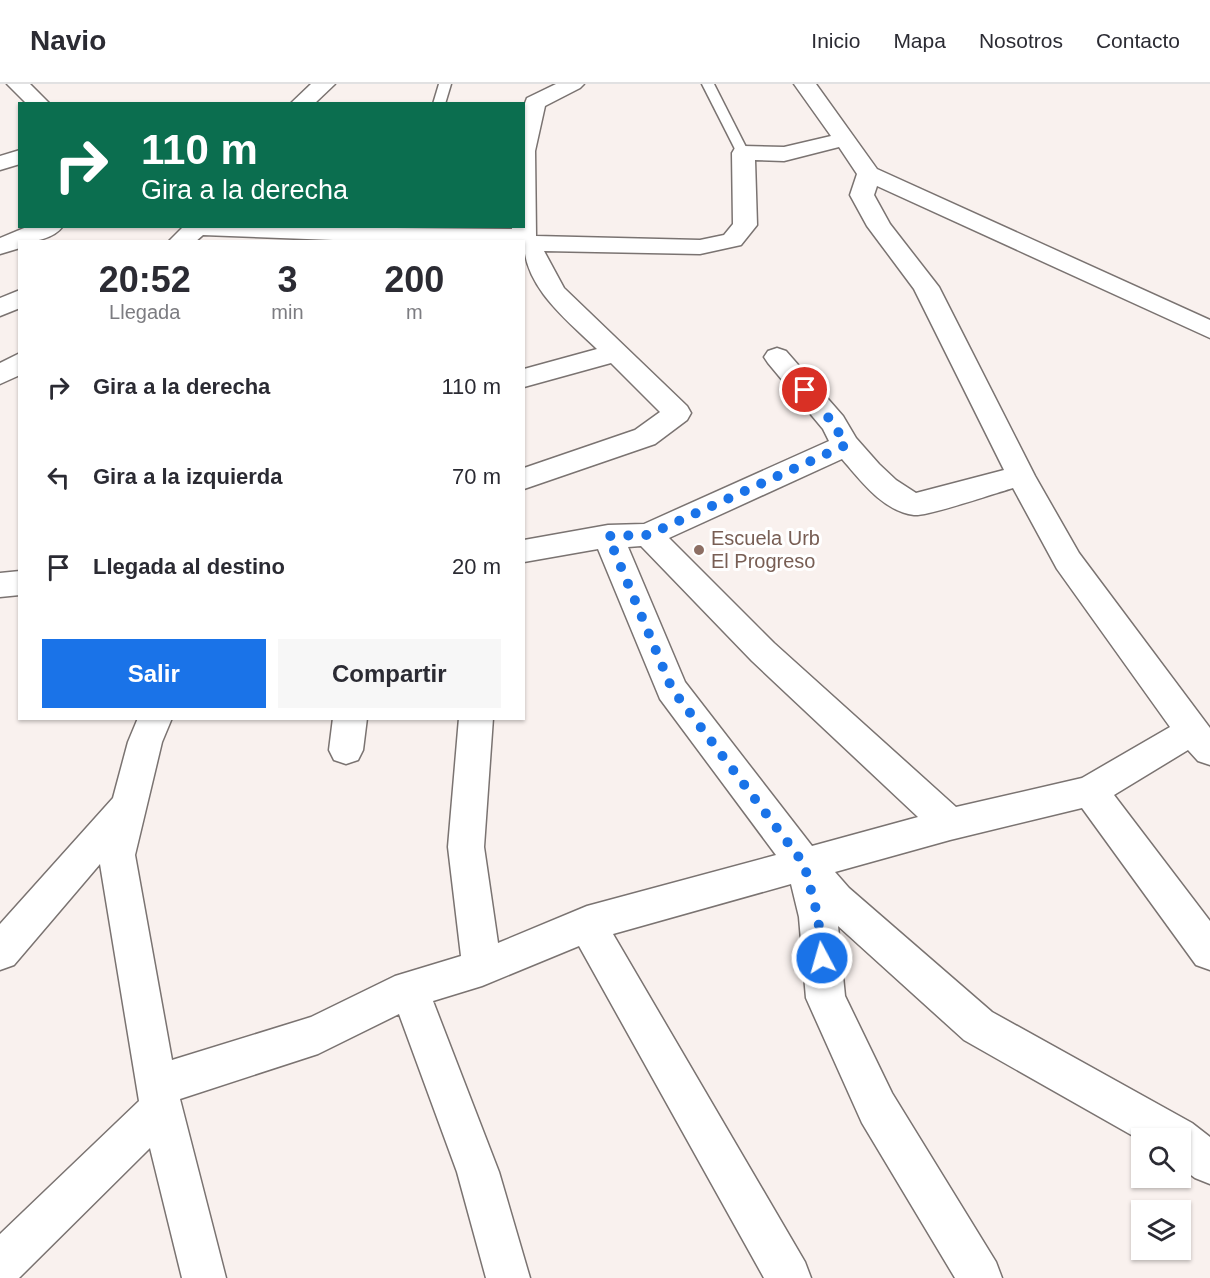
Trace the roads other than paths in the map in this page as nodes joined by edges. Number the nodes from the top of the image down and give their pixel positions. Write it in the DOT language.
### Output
graph roads {
  1 [pos="18,84"];
  2 [pos="324,84"];
  3 [pos="340,84"];
  4 [pos="445,84"];
  5 [pos="573,84"];
  6 [pos="708,84"];
  7 [pos="805,84"];
  8 [pos="38,102"];
  9 [pos="302,102"];
  10 [pos="335,102"];
  11 [pos="440,102"];
  12 [pos="844,139"];
  13 [pos="525,147"];
  14 [pos="743,153"];
  15 [pos="18,158"];
  16 [pos="0,163"];
  17 [pos="869,174"];
  18 [pos="525,196"];
  19 [pos="46,228"];
  20 [pos="410,231"];
  21 [pos="191,232"];
  22 [pos="300,233"];
  23 [pos="526,240"];
  24 [pos="0,247"];
  25 [pos="554,292"];
  26 [pos="525,294"];
  27 [pos="18,299"];
  28 [pos="0,308"];
  29 [pos="1210,330"];
  30 [pos="616,353"];
  31 [pos="777,357"];
  32 [pos="18,363"];
  33 [pos="0,375"];
  34 [pos="525,378"];
  35 [pos="846,445"];
  36 [pos="1021,476"];
  37 [pos="525,479"];
  38 [pos="648,535"];
  39 [pos="608,536"];
  40 [pos="525,551"];
  41 [pos="18,583"];
  42 [pos="0,585"];
  43 [pos="154,720"];
  44 [pos="476,720"];
  45 [pos="1201,741"];
  46 [pos="1090,791"];
  47 [pos="130,805"];
  48 [pos="950,824"];
  49 [pos="804,864"];
  50 [pos="587,924"];
  51 [pos="0,952"];
  52 [pos="1210,952"];
  53 [pos="482,968"];
  54 [pos="410,989"];
  55 [pos="159,1097"];
  56 [pos="1158,1128"];
  57 [pos="1191,1149"];
  58 [pos="1210,1163"];
  59 [pos="0,1265"];
  60 [pos="204,1278"];
  61 [pos="508,1278"];
  62 [pos="789,1278"];
  63 [pos="980,1278"];
  1 -- 8 [label="street"];
  2 -- 9 [label="street"];
  3 -- 10 [label="street"];
  4 -- 11 [label="lane"];
  5 -- 13 [label="street"];
  6 -- 14 [label="lane"];
  7 -- 12 [label="street"];
  12 -- 14 [label="street"];
  12 -- 17 [label="street"];
  14 -- 23 [label="street"];
  15 -- 16 [label="street"];
  17 -- 29 [label="street"];
  17 -- 36 [label="street"];
  18 -- 23 [label="street"];
  19 -- 24 [label="street"];
  20 -- 22 [label="street"];
  20 -- 23 [label="street"];
  21 -- 22 [label="street"];
  23 -- 25 [label="street"];
  25 -- 26 [label="street"];
  25 -- 30 [label="street"];
  27 -- 28 [label="street"];
  30 -- 34 [label="street"];
  30 -- 37 [label="street"];
  31 -- 35 [label="street"];
  32 -- 33 [label="street"];
  35 -- 36 [label="street"];
  35 -- 38 [label="street"];
  36 -- 45 [label="street"];
  38 -- 39 [label="street"];
  38 -- 48 [label="street"];
  39 -- 40 [label="street"];
  39 -- 49 [label="street"];
  41 -- 42 [label="street"];
  43 -- 47 [label="street"];
  44 -- 53 [label="street"];
  45 -- 46 [label="street"];
  46 -- 48 [label="street"];
  46 -- 52 [label="street"];
  47 -- 51 [label="street"];
  47 -- 55 [label="street"];
  48 -- 49 [label="street"];
  49 -- 50 [label="street"];
  49 -- 56 [label="street"];
  49 -- 63 [label="street"];
  50 -- 53 [label="street"];
  50 -- 62 [label="street"];
  53 -- 54 [label="street"];
  54 -- 55 [label="street"];
  54 -- 61 [label="street"];
  55 -- 59 [label="street"];
  55 -- 60 [label="street"];
  57 -- 58 [label="street"];
}
